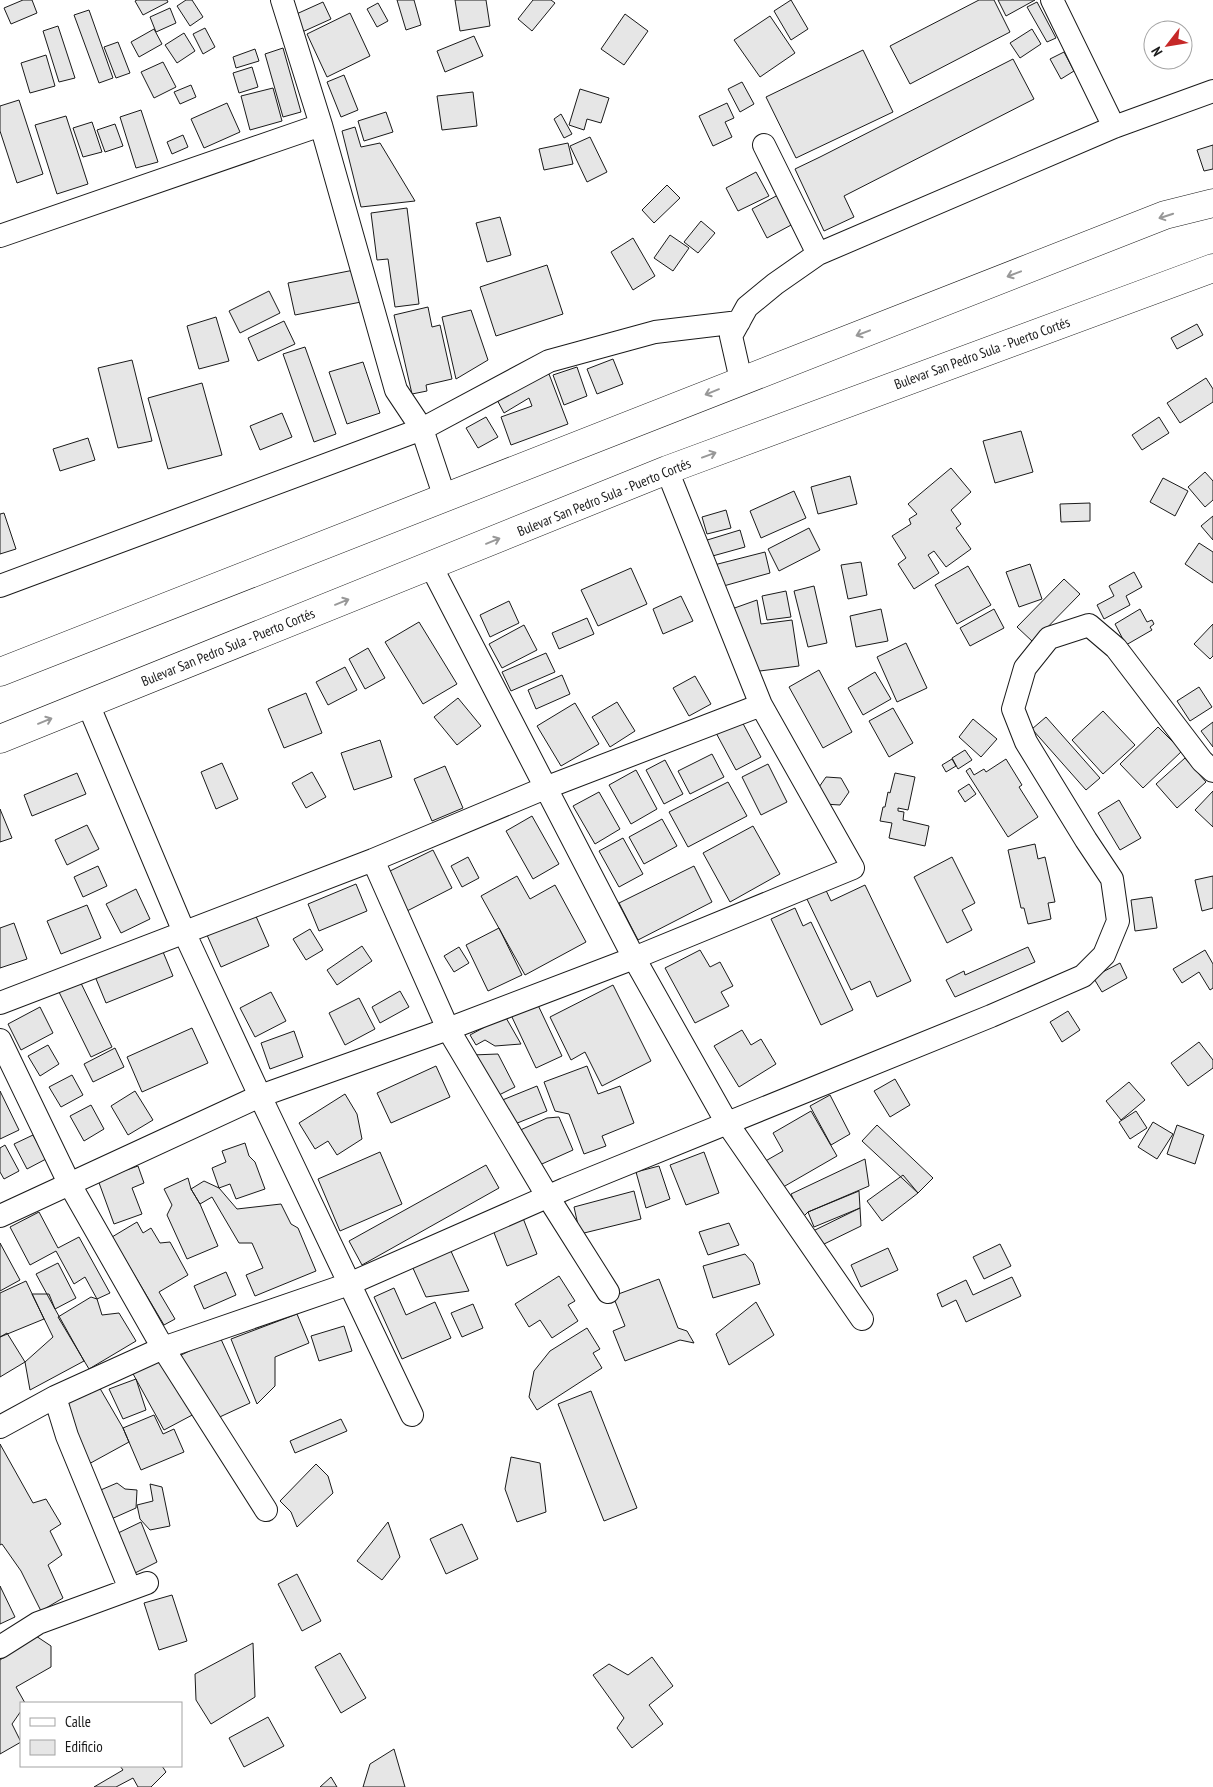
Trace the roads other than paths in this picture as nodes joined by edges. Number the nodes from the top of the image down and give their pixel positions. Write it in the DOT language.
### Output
graph roads {
  1 [pos="282,0"];
  2 [pos="1052,0"];
  3 [pos="1213,91"];
  4 [pos="321,125"];
  5 [pos="1114,127"];
  6 [pos="764,145"];
  7 [pos="1213,203"];
  8 [pos="0,236"];
  9 [pos="818,254"];
  10 [pos="1213,268"];
  11 [pos="738,322"];
  12 [pos="741,380"];
  13 [pos="422,429"];
  14 [pos="667,470"];
  15 [pos="445,498"];
  16 [pos="431,566"];
  17 [pos="0,586"];
  18 [pos="0,672"];
  19 [pos="88,704"];
  20 [pos="761,706"];
  21 [pos="0,740"];
  22 [pos="1213,771"];
  23 [pos="546,788"];
  24 [pos="372,860"];
  25 [pos="184,932"];
  26 [pos="634,958"];
  27 [pos="0,1003"];
  28 [pos="448,1028"];
  29 [pos="0,1040"];
  30 [pos="260,1096"];
  31 [pos="727,1123"];
  32 [pos="69,1183"];
  33 [pos="548,1197"];
  34 [pos="0,1216"];
  35 [pos="349,1284"];
  36 [pos="608,1292"];
  37 [pos="862,1319"];
  38 [pos="163,1348"];
  39 [pos="55,1397"];
  40 [pos="412,1415"];
  41 [pos="0,1427"];
  42 [pos="266,1510"];
  43 [pos="0,1646"];
  1 -- 4 [label="street"];
  2 -- 5 [label="street"];
  3 -- 5 [label="street"];
  4 -- 8 [label="street"];
  4 -- 13 [label="street"];
  5 -- 9 [label="street"];
  6 -- 9 [label="street"];
  7 -- 12 [label="highway, one-way"];
  9 -- 11 [label="street"];
  14 -- 10 [label="highway, Bulevar San Pedro Sula - Puerto Cortés, one-way"];
  11 -- 12 [label="street"];
  11 -- 13 [label="street"];
  12 -- 15 [label="highway, one-way"];
  13 -- 15 [label="street"];
  13 -- 17 [label="street"];
  16 -- 14 [label="highway, Bulevar San Pedro Sula - Puerto Cortés, one-way"];
  14 -- 20 [label="street"];
  15 -- 18 [label="highway"];
  19 -- 16 [label="highway, Bulevar San Pedro Sula - Puerto Cortés, one-way"];
  16 -- 23 [label="street"];
  21 -- 19 [label="highway, Bulevar San Pedro Sula - Puerto Cortés, one-way"];
  19 -- 25 [label="street"];
  20 -- 23 [label="street"];
  20 -- 26 [label="street"];
  22 -- 31 [label="street"];
  23 -- 24 [label="street"];
  23 -- 26 [label="street"];
  24 -- 25 [label="street"];
  24 -- 28 [label="street"];
  25 -- 27 [label="street"];
  25 -- 30 [label="street"];
  26 -- 28 [label="street"];
  26 -- 31 [label="street"];
  28 -- 30 [label="street"];
  28 -- 33 [label="street"];
  29 -- 32 [label="street"];
  30 -- 32 [label="street"];
  30 -- 35 [label="street"];
  31 -- 33 [label="street"];
  31 -- 37 [label="street"];
  32 -- 34 [label="street"];
  32 -- 38 [label="street"];
  33 -- 35 [label="street"];
  33 -- 36 [label="street"];
  35 -- 38 [label="street"];
  35 -- 40 [label="street"];
  38 -- 39 [label="street"];
  38 -- 42 [label="street"];
  39 -- 41 [label="street"];
  39 -- 43 [label="street"];
}
